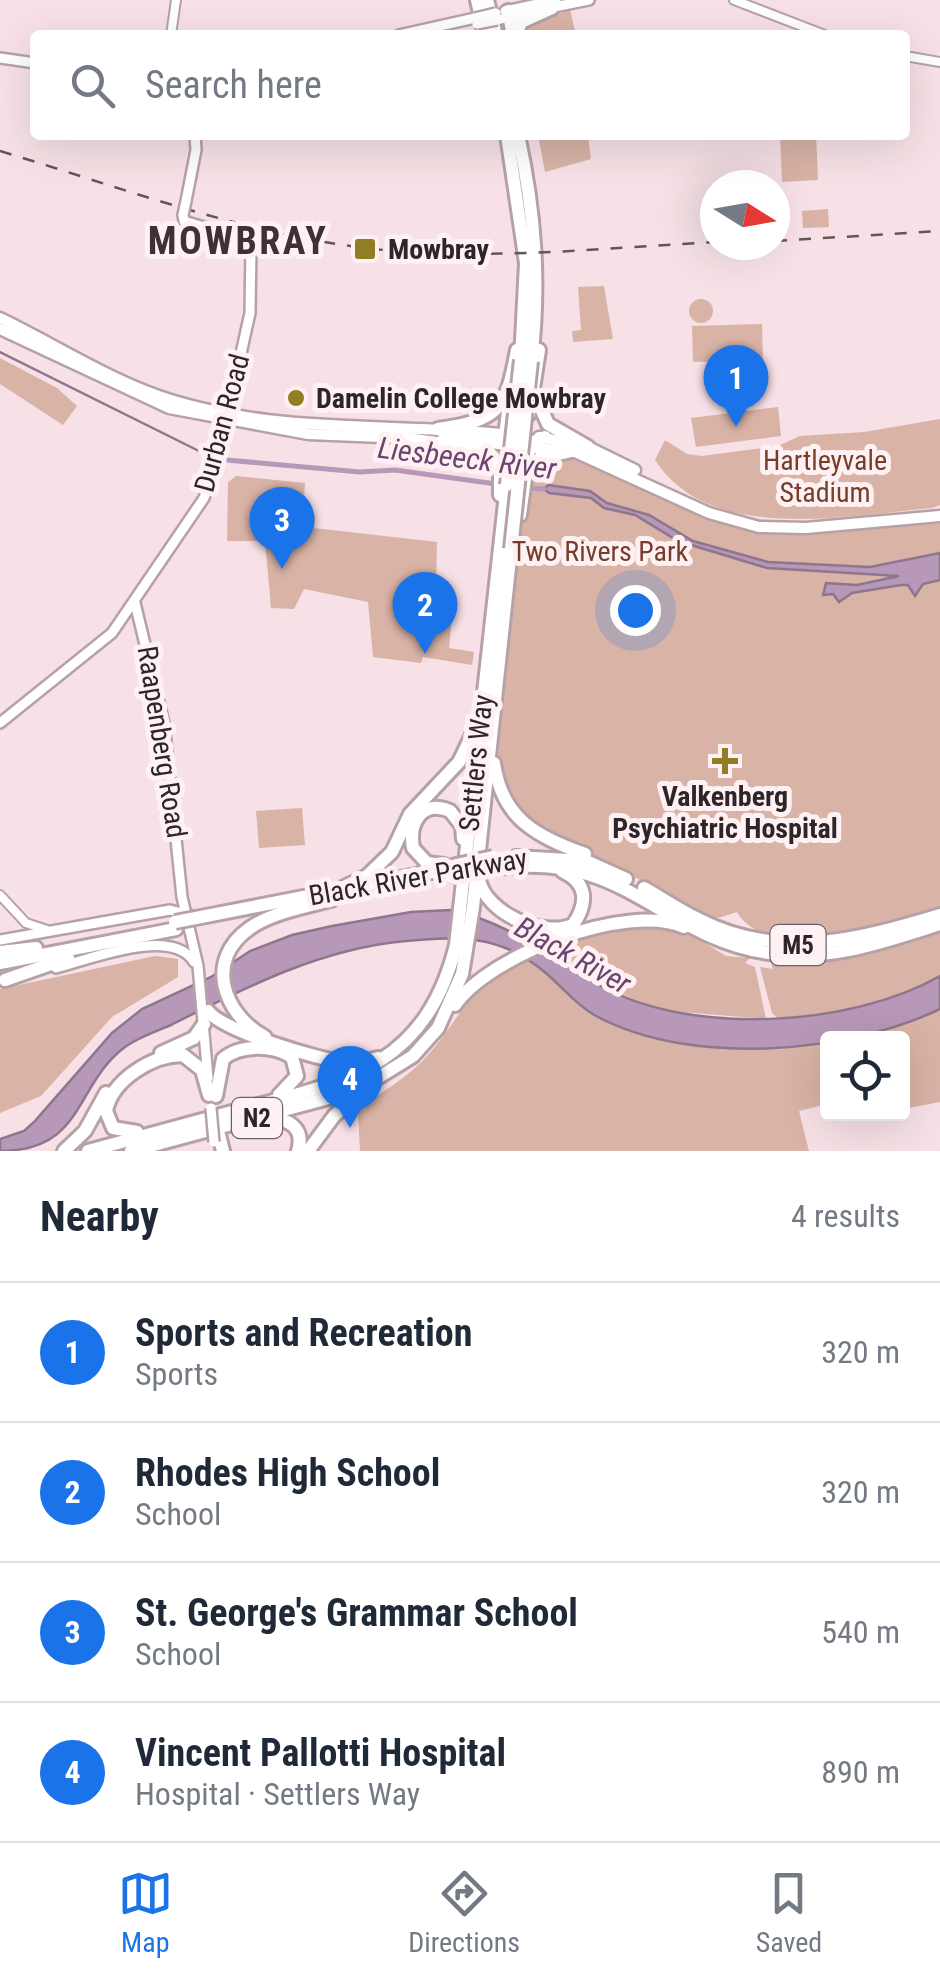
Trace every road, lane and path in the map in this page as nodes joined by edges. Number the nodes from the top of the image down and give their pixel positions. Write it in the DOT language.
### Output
graph roads {
  1 [pos="176,0"];
  2 [pos="477,0"];
  3 [pos="487,0"];
  4 [pos="589,0"];
  5 [pos="734,0"];
  6 [pos="548,5"];
  7 [pos="503,15"];
  8 [pos="476,26"];
  9 [pos="172,30"];
  10 [pos="442,30"];
  11 [pos="495,30"];
  12 [pos="512,30"];
  13 [pos="517,30"];
  14 [pos="813,30"];
  15 [pos="910,57"];
  16 [pos="0,60"];
  17 [pos="940,62"];
  18 [pos="30,64"];
  19 [pos="195,140"];
  20 [pos="504,140"];
  21 [pos="519,140"];
  22 [pos="527,140"];
  23 [pos="529,223"];
  24 [pos="526,303"];
  25 [pos="0,318"];
  26 [pos="536,318"];
  27 [pos="0,328"];
  28 [pos="526,360"];
  29 [pos="512,375"];
  30 [pos="534,393"];
  31 [pos="227,416"];
  32 [pos="438,430"];
  33 [pos="544,437"];
  34 [pos="399,438"];
  35 [pos="518,440"];
  36 [pos="482,442"];
  37 [pos="588,446"];
  38 [pos="572,451"];
  39 [pos="501,483"];
  40 [pos="525,483"];
  41 [pos="652,483"];
  42 [pos="940,516"];
  43 [pos="506,548"];
  44 [pos="496,582"];
  45 [pos="506,596"];
  46 [pos="135,603"];
  47 [pos="486,678"];
  48 [pos="0,723"];
  49 [pos="492,736"];
  50 [pos="491,861"];
  51 [pos="455,868"];
  52 [pos="182,882"];
  53 [pos="0,894"];
  54 [pos="334,895"];
  55 [pos="661,897"];
  56 [pos="467,906"];
  57 [pos="940,915"];
  58 [pos="188,919"];
  59 [pos="940,924"];
  60 [pos="61,930"];
  61 [pos="143,936"];
  62 [pos="0,940"];
  63 [pos="461,946"];
  64 [pos="766,953"];
  65 [pos="0,954"];
  66 [pos="0,964"];
  67 [pos="201,976"];
  68 [pos="2,980"];
  69 [pos="205,1014"];
  70 [pos="438,1028"];
  71 [pos="265,1037"];
  72 [pos="409,1038"];
  73 [pos="380,1079"];
  74 [pos="213,1101"];
  75 [pos="258,1105"];
  76 [pos="197,1128"];
  77 [pos="219,1145"];
  78 [pos="64,1151"];
  79 [pos="88,1151"];
  80 [pos="132,1151"];
  81 [pos="298,1151"];
  82 [pos="308,1151"];
  1 -- 9 [label="street"];
  2 -- 8 [label="highway"];
  3 -- 11 [label="highway"];
  4 -- 6 [label="main road"];
  5 -- 14 [label="street"];
  6 -- 7 [label="main road"];
  6 -- 13 [label="highway"];
  7 -- 8 [label="main road, bridge"];
  7 -- 12 [label="highway"];
  8 -- 10 [label="main road"];
  15 -- 17 [label="street"];
  16 -- 18 [label="main road"];
  19 -- 31 [label="main road, Durban Road, bridge"];
  20 -- 23 [label="highway"];
  21 -- 23 [label="highway, Settlers Way / N2"];
  22 -- 23 [label="highway"];
  23 -- 24 [label="highway, Settlers Way / N2"];
  23 -- 26 [label="highway, Settlers Way / N2"];
  24 -- 28 [label="highway, Settlers Way / N2"];
  24 -- 29 [label="highway"];
  25 -- 31 [label="main road"];
  26 -- 28 [label="highway, Settlers Way / N2"];
  26 -- 30 [label="highway"];
  27 -- 31 [label="main road"];
  28 -- 43 [label="highway, Settlers Way / N2, bridge"];
  29 -- 32 [label="highway"];
  29 -- 35 [label="highway"];
  30 -- 35 [label="highway"];
  30 -- 37 [label="highway"];
  31 -- 32 [label="main road"];
  31 -- 34 [label="main road"];
  31 -- 46 [label="main road, Durban Road"];
  32 -- 35 [label="main road"];
  33 -- 35 [label="highway"];
  33 -- 37 [label="main road"];
  34 -- 36 [label="main road"];
  34 -- 39 [label="highway"];
  35 -- 36 [label="highway"];
  35 -- 38 [label="main road"];
  35 -- 39 [label="highway"];
  35 -- 40 [label="highway"];
  37 -- 41 [label="main road"];
  38 -- 40 [label="highway"];
  38 -- 41 [label="main road"];
  39 -- 44 [label="highway"];
  40 -- 45 [label="highway"];
  41 -- 42 [label="main road"];
  43 -- 44 [label="highway, Settlers Way / N2"];
  43 -- 45 [label="highway, Settlers Way / N2"];
  44 -- 47 [label="highway, Settlers Way / N2"];
  45 -- 49 [label="highway, Settlers Way / N2"];
  46 -- 48 [label="main road, Durban Road"];
  46 -- 52 [label="main road, Raapenberg Road"];
  47 -- 51 [label="highway, Settlers Way / N2"];
  47 -- 54 [label="highway"];
  49 -- 50 [label="highway, Settlers Way / N2"];
  49 -- 55 [label="highway"];
  50 -- 50 [label="highway"];
  50 -- 51 [label="highway, Black River Parkway / M5, bridge"];
  50 -- 55 [label="highway, Black River Parkway / M5"];
  50 -- 56 [label="highway, Settlers Way / N2"];
  50 -- 64 [label="highway, Black River Parkway / M5"];
  51 -- 51 [label="highway"];
  51 -- 54 [label="highway, Black River Parkway / M5"];
  51 -- 56 [label="highway, Settlers Way / N2"];
  52 -- 58 [label="main road, Raapenberg Road"];
  52 -- 58 [label="main road, Raapenberg Road"];
  53 -- 60 [label="street"];
  54 -- 58 [label="highway, Black River Parkway / M5"];
  54 -- 71 [label="highway"];
  55 -- 57 [label="highway, Black River Parkway / M5"];
  56 -- 63 [label="highway, Settlers Way / N2"];
  58 -- 60 [label="main road"];
  58 -- 61 [label="highway, M5"];
  58 -- 65 [label="highway, M5"];
  58 -- 67 [label="main road, Raapenberg Road"];
  59 -- 64 [label="highway, Black River Parkway / M5"];
  60 -- 62 [label="main road"];
  61 -- 66 [label="highway, M5"];
  61 -- 68 [label="highway"];
  63 -- 70 [label="highway, Settlers Way / N2"];
  63 -- 72 [label="highway, Settlers Way / N2"];
  64 -- 70 [label="highway"];
  67 -- 68 [label="main road"];
  67 -- 69 [label="main road, Raapenberg Road"];
  69 -- 71 [label="highway"];
  69 -- 74 [label="main road, Raapenberg Road"];
  69 -- 78 [label="highway"];
  70 -- 73 [label="highway, Settlers Way / N2"];
  71 -- 72 [label="highway"];
  72 -- 75 [label="highway, Settlers Way / N2"];
  73 -- 76 [label="highway, Settlers Way / N2"];
  73 -- 82 [label="highway"];
  74 -- 75 [label="highway"];
  74 -- 76 [label="highway"];
  74 -- 77 [label="main road, Raapenberg Road, bridge"];
  75 -- 76 [label="highway, Settlers Way / N2"];
  76 -- 79 [label="highway, Settlers Way / N2"];
  76 -- 80 [label="highway, Settlers Way / N2"];
  76 -- 81 [label="highway"];
}
